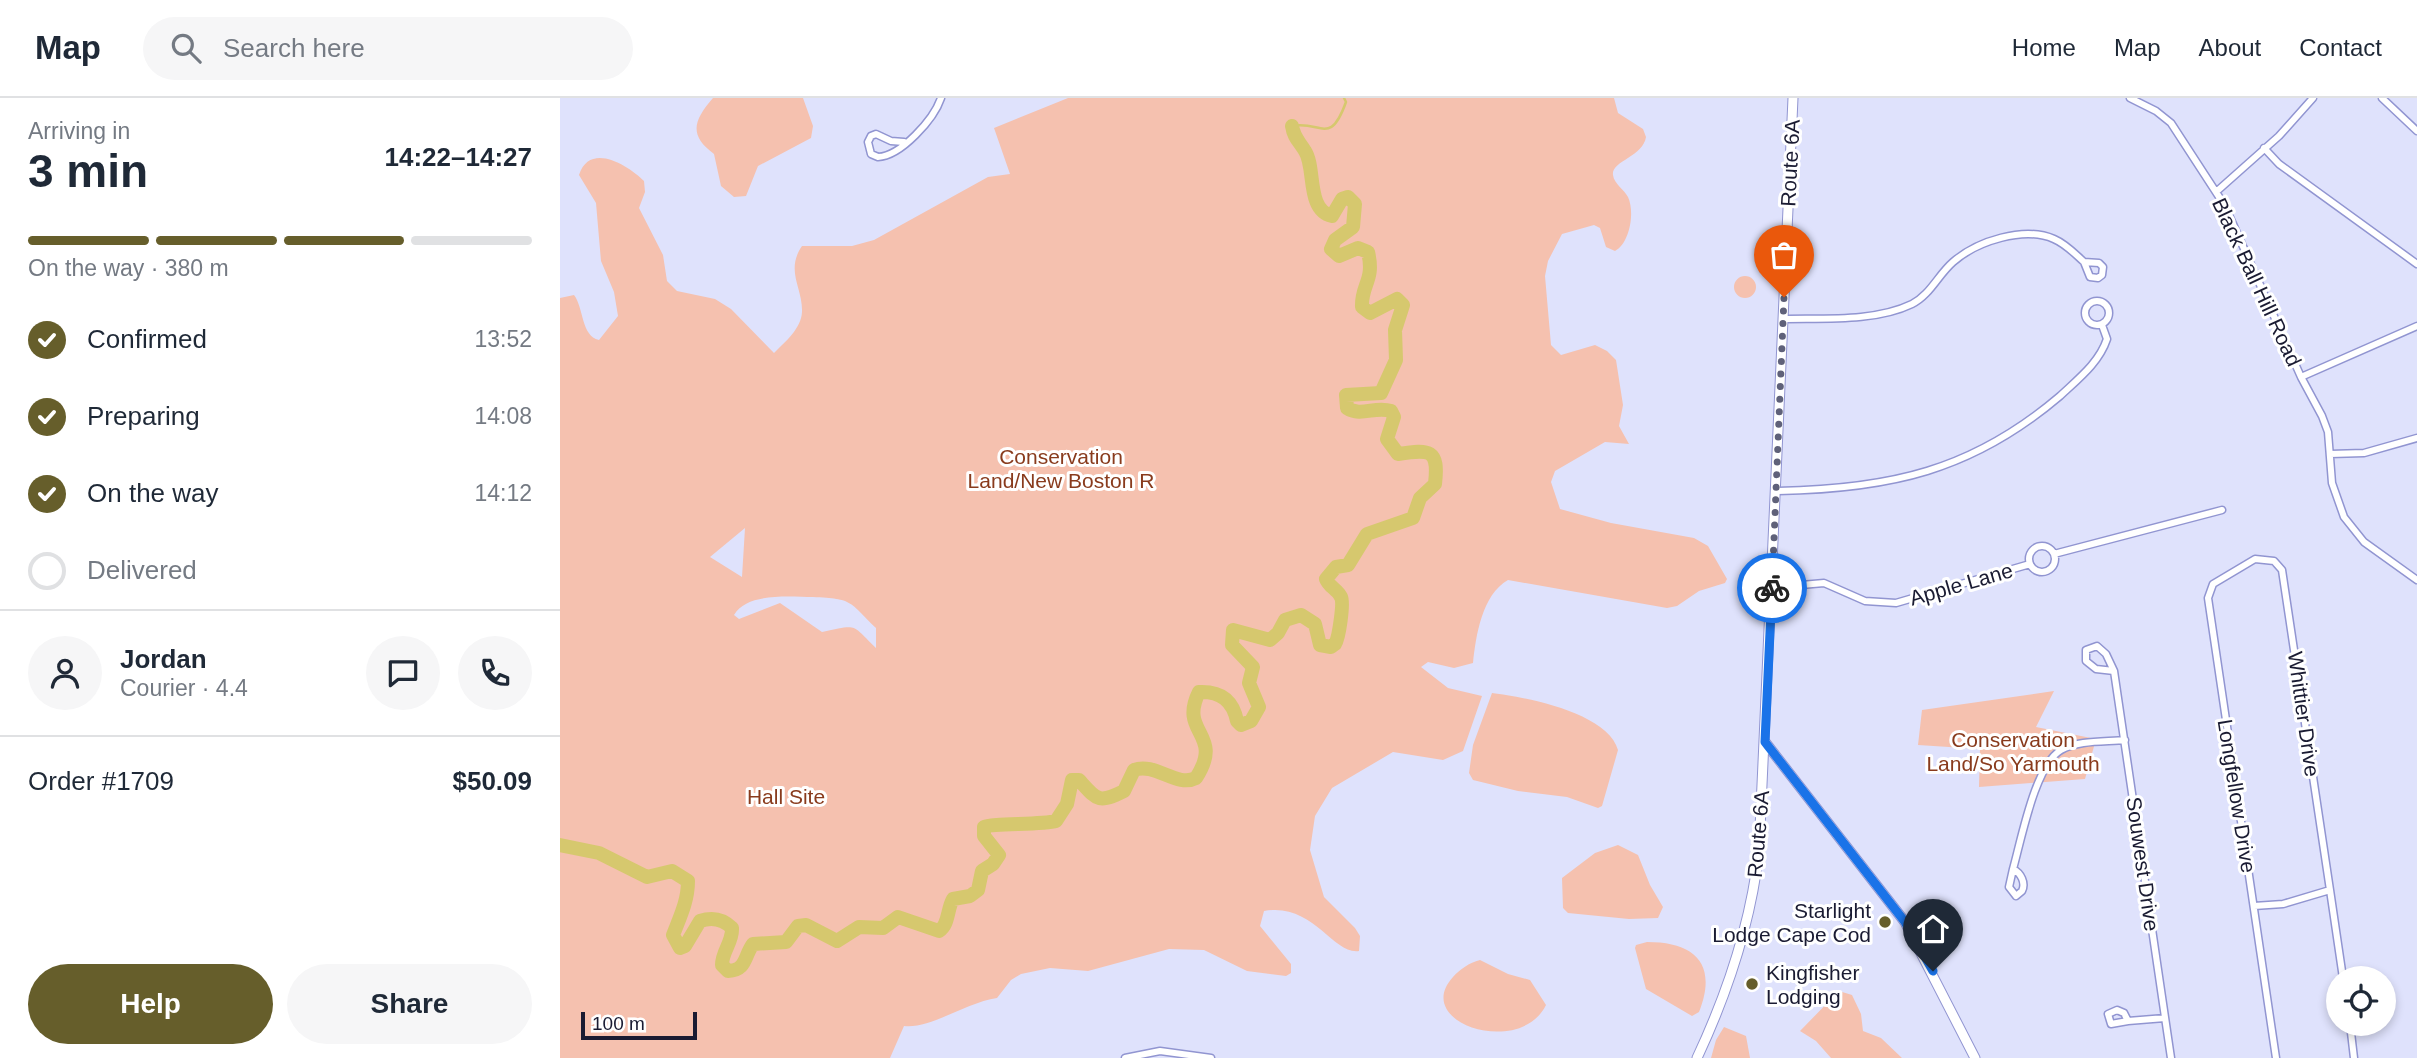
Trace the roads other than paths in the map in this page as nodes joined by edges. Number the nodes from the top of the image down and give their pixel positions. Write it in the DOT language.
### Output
graph roads {
  1 [pos="941,98"];
  2 [pos="1793,98"];
  3 [pos="2130,98"];
  4 [pos="2313,98"];
  5 [pos="2382,98"];
  6 [pos="2417,131"];
  7 [pos="904,142"];
  8 [pos="2264,148"];
  9 [pos="2216,192"];
  10 [pos="2084,262"];
  11 [pos="2417,264"];
  12 [pos="1783,318"];
  13 [pos="2102,325"];
  14 [pos="2417,326"];
  15 [pos="2301,377"];
  16 [pos="2417,438"];
  17 [pos="2330,454"];
  18 [pos="1777,491"];
  19 [pos="2222,510"];
  20 [pos="2054,554"];
  21 [pos="2255,559"];
  22 [pos="2030,564"];
  23 [pos="2417,580"];
  24 [pos="1771,594"];
  25 [pos="2113,671"];
  26 [pos="2125,740"];
  27 [pos="1765,742"];
  28 [pos="2013,870"];
  29 [pos="2330,890"];
  30 [pos="2254,906"];
  31 [pos="2341,966"];
  32 [pos="2165,1018"];
  33 [pos="2128,1021"];
  34 [pos="2351,1036"];
  35 [pos="1125,1058"];
  36 [pos="1211,1058"];
  37 [pos="1697,1058"];
  38 [pos="1975,1058"];
  39 [pos="2171,1058"];
  40 [pos="2276,1058"];
  41 [pos="2354,1058"];
  1 -- 7 [label="street"];
  2 -- 12 [label="main road, Route 6A"];
  3 -- 9 [label="street, Black Ball Hill Road"];
  4 -- 8 [label="street"];
  5 -- 6 [label="street"];
  7 -- 7 [label="street"];
  8 -- 9 [label="street"];
  8 -- 11 [label="street"];
  9 -- 15 [label="street, Black Ball Hill Road"];
  10 -- 12 [label="street"];
  12 -- 18 [label="main road, Route 6A"];
  13 -- 18 [label="street"];
  14 -- 15 [label="street"];
  15 -- 17 [label="street, Black Ball Hill Road"];
  16 -- 17 [label="street"];
  17 -- 23 [label="street, Black Ball Hill Road"];
  18 -- 24 [label="main road, Route 6A"];
  19 -- 20 [label="street, Apple Lane"];
  20 -- 22 [label="street, Apple Lane"];
  20 -- 22 [label="street, Apple Lane"];
  21 -- 29 [label="street, Whittier Drive"];
  21 -- 30 [label="street, Longfellow Drive"];
  22 -- 24 [label="street, Apple Lane"];
  24 -- 27 [label="main road, Route 6A"];
  25 -- 25 [label="street"];
  25 -- 26 [label="street, Souwest Drive"];
  26 -- 28 [label="street"];
  26 -- 32 [label="street, Souwest Drive"];
  27 -- 37 [label="main road, Route 6A"];
  27 -- 38 [label="main road"];
  29 -- 30 [label="street"];
  29 -- 31 [label="street, Whittier Drive"];
  30 -- 40 [label="street, Longfellow Drive"];
  32 -- 33 [label="street"];
  32 -- 39 [label="street, Souwest Drive"];
  34 -- 41 [label="street"];
  35 -- 36 [label="street"];
}
